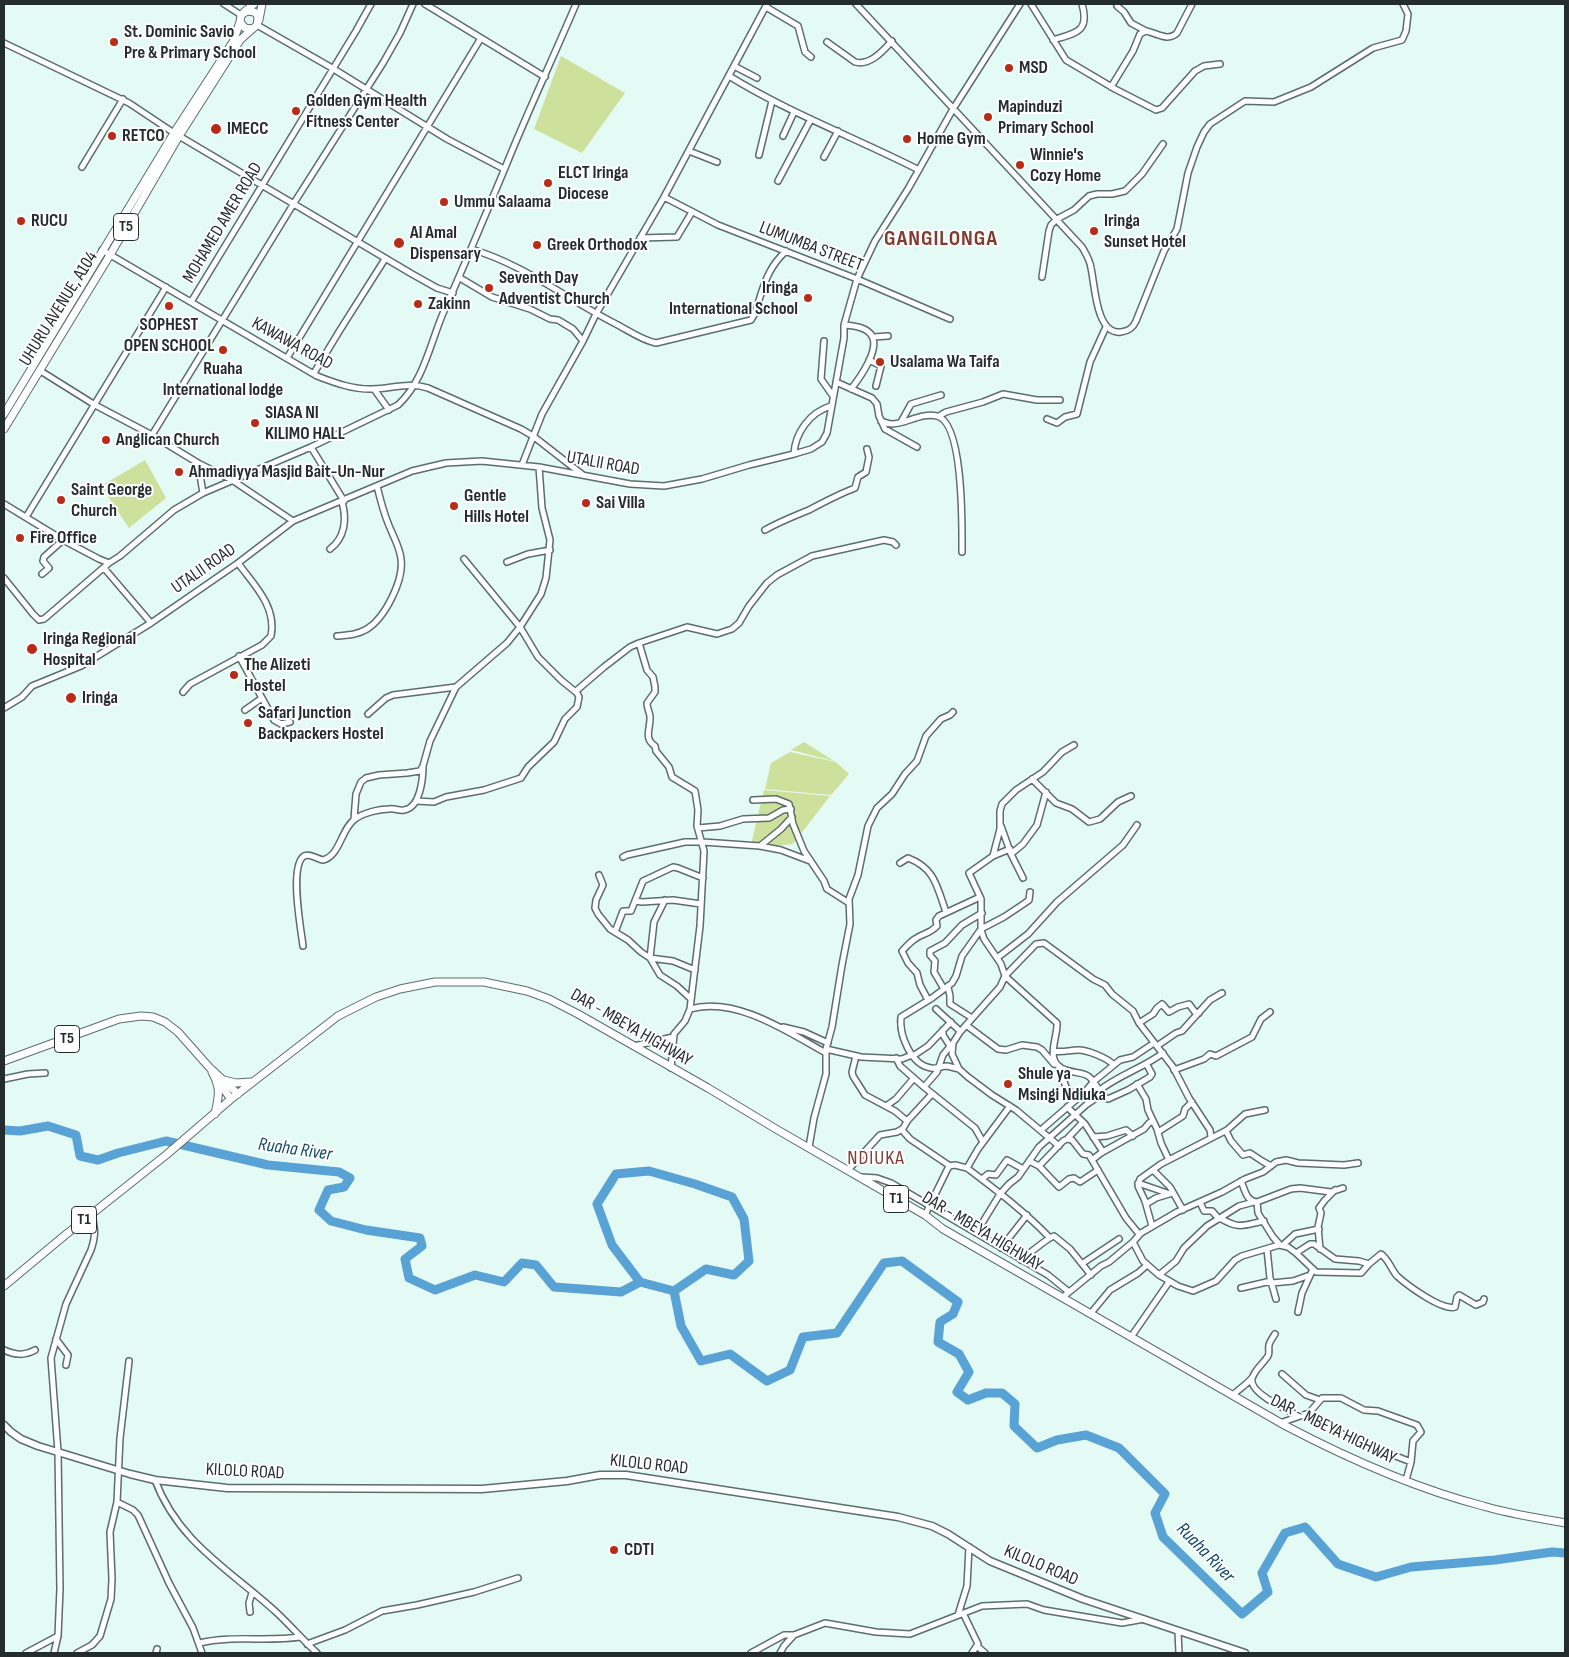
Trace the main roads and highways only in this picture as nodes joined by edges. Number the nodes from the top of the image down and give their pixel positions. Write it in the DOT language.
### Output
graph roads {
  1 [pos="254,4"];
  2 [pos="262,4"];
  3 [pos="242,17"];
  4 [pos="256,25"];
  5 [pos="177,134"];
  6 [pos="4,414"];
  7 [pos="4,429"];
  8 [pos="4,1061"];
  9 [pos="220,1080"];
  10 [pos="255,1082"];
  11 [pos="235,1096"];
  12 [pos="215,1114"];
  13 [pos="4,1286"];
  14 [pos="4,1425"];
  15 [pos="1565,1523"];
  16 [pos="1244,1653"];
  1 -- 3 [label="highway, T5"];
  2 -- 4 [label="highway, T5"];
  3 -- 4 [label="highway"];
  3 -- 4 [label="highway"];
  3 -- 5 [label="highway, UHURU AVENUE, A104 / T5"];
  4 -- 5 [label="highway, UHURU AVENUE, A104 / T5"];
  5 -- 6 [label="highway, UHURU AVENUE, A104 / T5"];
  5 -- 7 [label="highway, UHURU AVENUE, A104 / T5"];
  8 -- 9 [label="highway, T5"];
  9 -- 10 [label="highway"];
  9 -- 11 [label="highway, T5"];
  9 -- 12 [label="highway"];
  10 -- 11 [label="highway, DAR - MBEYA HIGHWAY / T1"];
  10 -- 15 [label="highway, DAR - MBEYA HIGHWAY / T1"];
  11 -- 12 [label="highway, T1"];
  12 -- 13 [label="highway, T1"];
  14 -- 16 [label="main road, KILOLO ROAD"];
}
